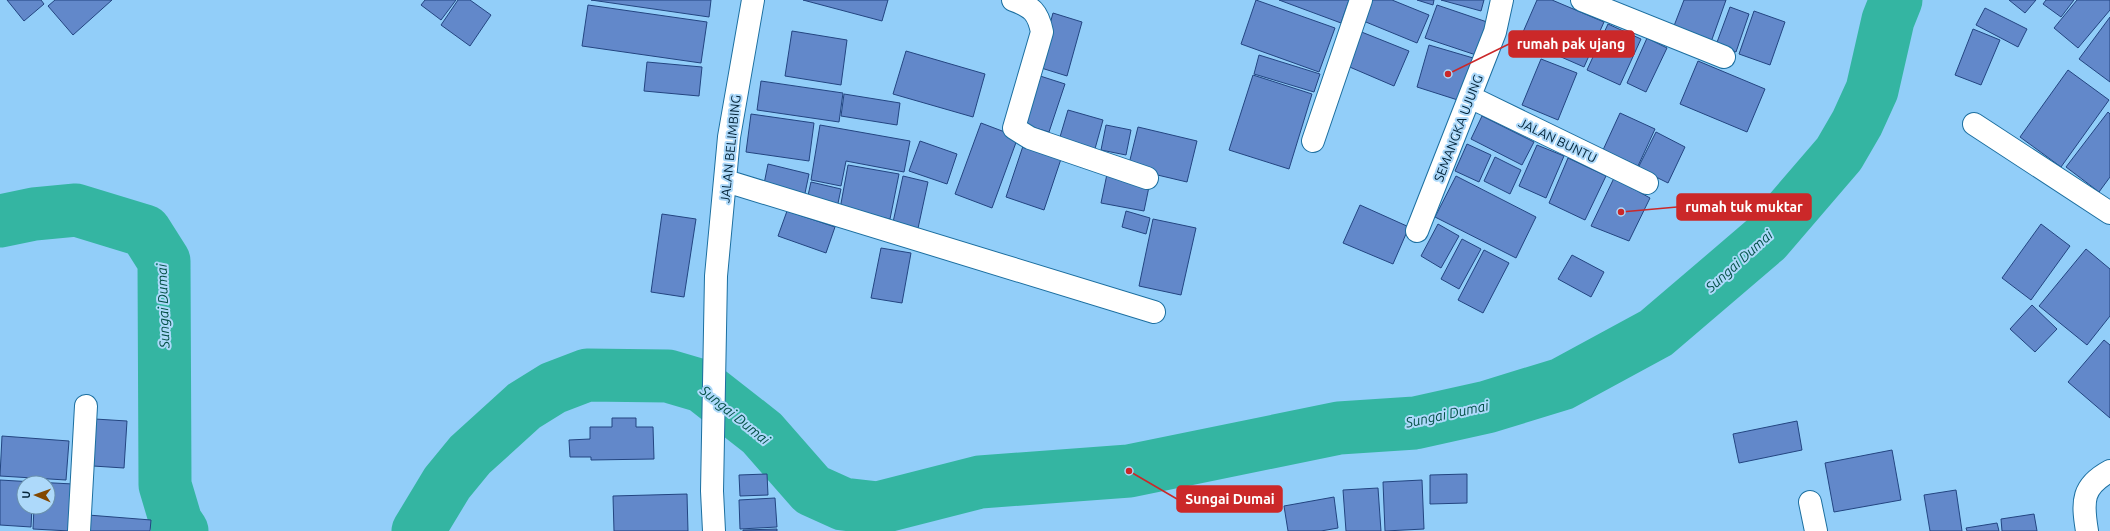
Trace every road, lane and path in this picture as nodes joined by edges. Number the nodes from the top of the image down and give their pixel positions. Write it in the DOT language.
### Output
graph roads {
  1 [pos="753,0"];
  2 [pos="1013,0"];
  3 [pos="1361,0"];
  4 [pos="1502,0"];
  5 [pos="1582,0"];
  6 [pos="1724,57"];
  7 [pos="1470,97"];
  8 [pos="1974,124"];
  9 [pos="1313,141"];
  10 [pos="1147,178"];
  11 [pos="726,181"];
  12 [pos="1647,183"];
  13 [pos="2110,213"];
  14 [pos="1417,231"];
  15 [pos="1154,312"];
  16 [pos="86,406"];
  17 [pos="2110,471"];
  18 [pos="1810,502"];
  19 [pos="79,531"];
  20 [pos="714,531"];
  21 [pos="1816,531"];
  22 [pos="2088,531"];
  1 -- 11 [label="street, JALAN BELIMBING"];
  2 -- 10 [label="street"];
  3 -- 9 [label="street"];
  4 -- 7 [label="street, SEMANGKA UJUNG"];
  5 -- 6 [label="street"];
  7 -- 12 [label="street, JALAN BUNTU"];
  7 -- 14 [label="street, SEMANGKA UJUNG"];
  8 -- 13 [label="street"];
  11 -- 15 [label="street"];
  11 -- 20 [label="street, JALAN BELIMBING"];
  16 -- 19 [label="street"];
  17 -- 22 [label="street"];
  18 -- 21 [label="street"];
}
